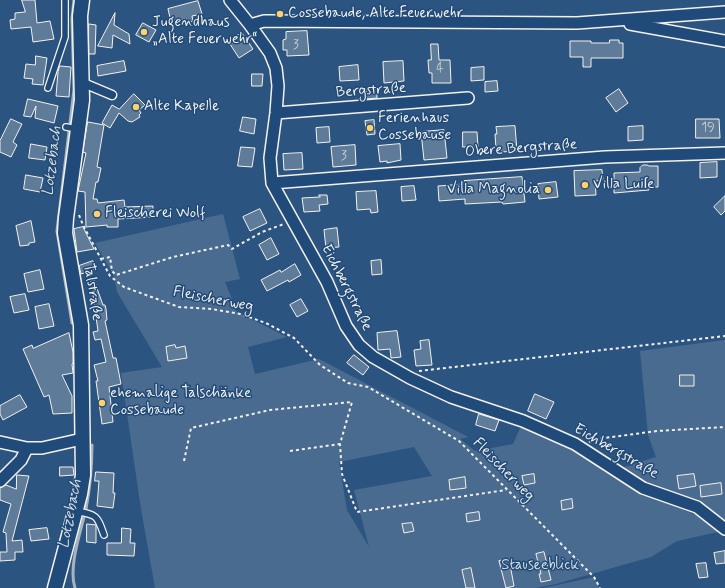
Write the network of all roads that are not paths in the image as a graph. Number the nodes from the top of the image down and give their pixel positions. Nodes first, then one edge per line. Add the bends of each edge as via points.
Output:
1 (65, 0) edge
2 (82, 0) edge
3 (230, 0) edge
4 (725, 12) edge
5 (614, 21) junction
6 (250, 25) junction
7 (72, 36) junction
8 (725, 40) edge
9 (81, 82) junction
10 (48, 88) dead end
11 (112, 95) dead end
12 (468, 98) dead end
13 (276, 113) junction
14 (724, 155) edge
15 (272, 183) junction
16 (82, 440) junction
17 (0, 442) edge
18 (27, 448) junction
19 (0, 481) edge
20 (81, 512) junction
21 (725, 529) edge
22 (104, 535) dead end
23 (55, 588) edge

1 - 7 lane, Talstraße
2 - 7 street, Talstraße
3 - 6 street, Eichbergstraße
4 - 5 street
5 - 6 street via 577,24 264,21
5 - 8 street
6 - 13 street, Eichbergstraße via 270,53 276,68
7 - 9 street, Talstraße
7 - 10 lane, Talstraße
9 - 11 street
9 - 16 street, Talstraße via 82,100 72,128 65,233 81,325
12 - 13 street, Bergstraße
13 - 15 street, Eichbergstraße via 270,158
14 - 15 street, Obere Bergstraße via 605,157
15 - 21 street, Eichbergstraße via 327,282 346,326 359,345 373,357 405,376 452,397 523,421 579,447 643,488 697,507
16 - 18 street via 42,448
16 - 20 street, Talstraße
17 - 18 street
18 - 19 street via 21,460
20 - 22 lane via 95,516
20 - 23 street, Talstraße

